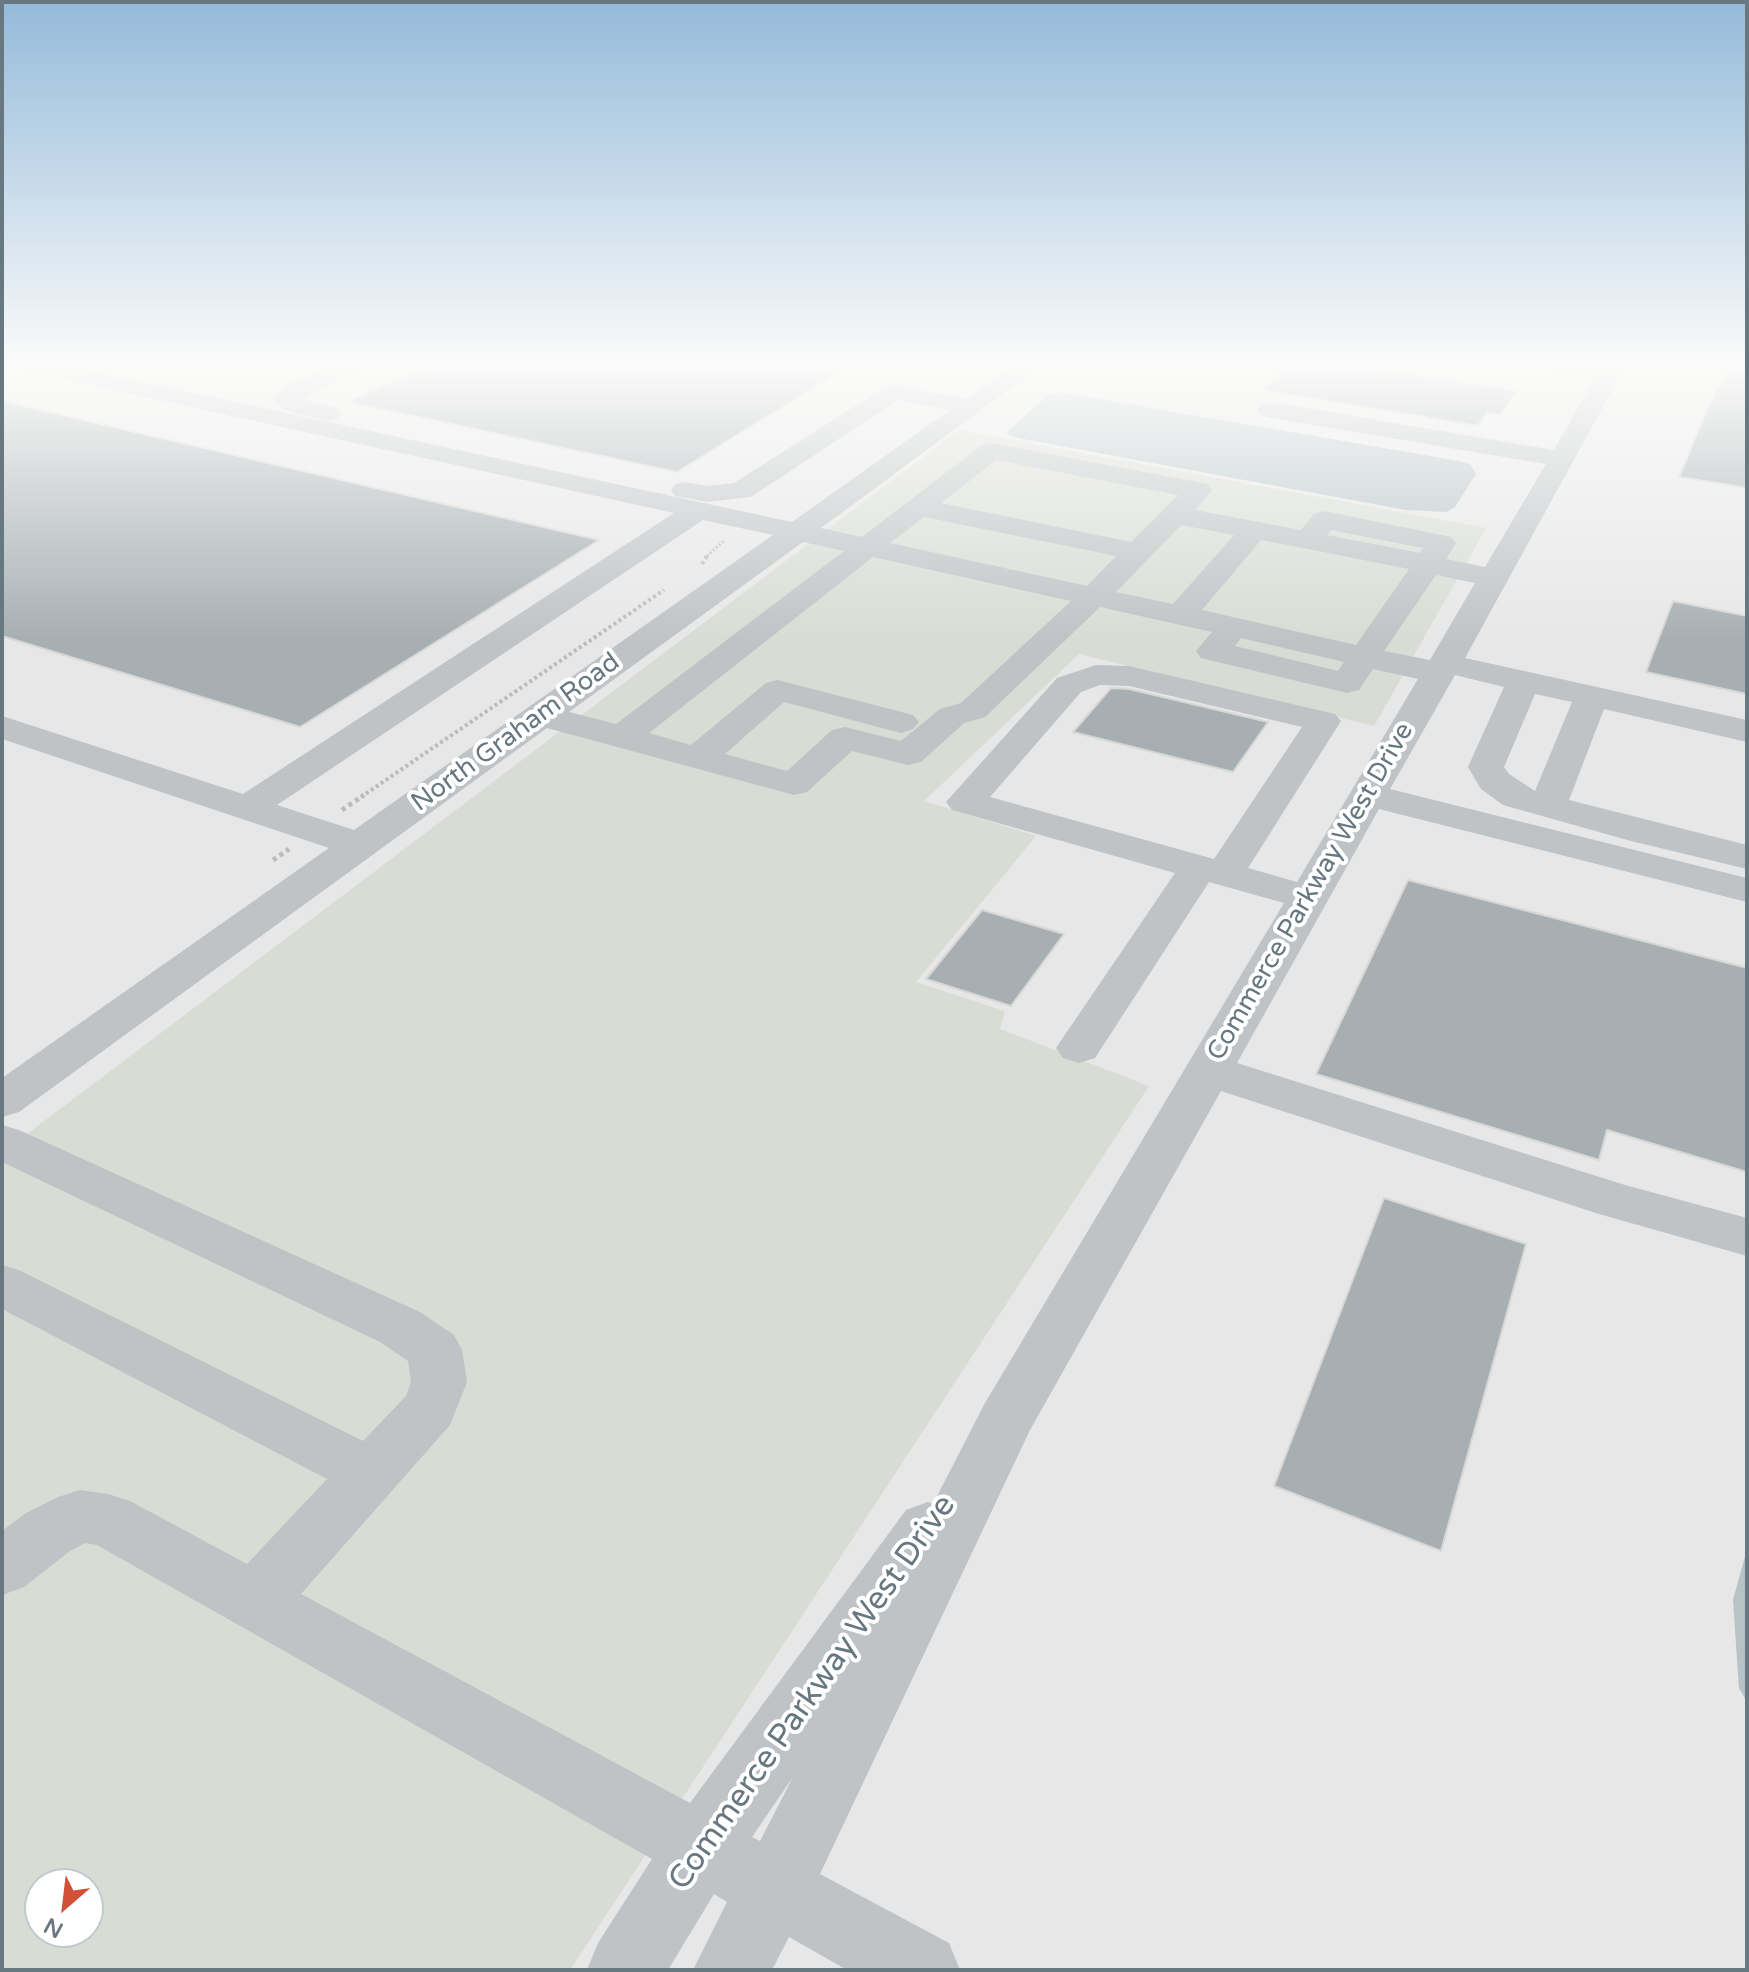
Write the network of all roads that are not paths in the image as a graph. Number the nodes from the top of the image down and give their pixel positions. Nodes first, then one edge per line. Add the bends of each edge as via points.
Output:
1 (442, 457) edge
2 (535, 457) edge
3 (794, 457) edge
4 (901, 457) edge
5 (1550, 457) edge
6 (1562, 459) joint
7 (944, 488) junction
8 (919, 507) junction
9 (699, 510) junction
10 (894, 526) junction
11 (1163, 527) junction
12 (1254, 530) junction
13 (797, 531) junction
14 (867, 547) junction
15 (1428, 564) junction
16 (1494, 578) junction
17 (1106, 585) junction
18 (1181, 615) junction
19 (1364, 657) junction
20 (1441, 668) junction
21 (1524, 681) junction
22 (1592, 696) junction
23 (751, 714) junction
24 (541, 715) junction
25 (943, 724) junction
26 (2, 727) edge
27 (1747, 731) edge
28 (622, 737) junction
29 (845, 738) junction
30 (699, 757) junction
31 (1367, 795) junction
32 (1548, 806) junction
33 (247, 808) junction
34 (359, 845) junction
35 (1747, 857) edge
36 (1211, 870) junction
37 (1747, 890) edge
38 (1307, 897) junction
39 (1079, 1048) dead end
40 (1208, 1070) junction
41 (2, 1101) edge
42 (2, 1142) edge
43 (1747, 1237) edge
44 (2, 1285) edge
45 (1006, 1420) junction
46 (371, 1473) junction
47 (2, 1567) edge
48 (254, 1601) junction
49 (701, 1848) junction
50 (774, 1890) junction
51 (625, 1970) edge
52 (731, 1970) edge
53 (922, 1970) edge

1 - 9 street
2 - 3 street via 708,494 741,491
4 - 13 street, North Graham Road
5 - 6 street
6 - 16 street, Commerce Parkway West Drive
7 - 8 street
7 - 11 street
7 - 11 street via 969,469
8 - 10 street
8 - 11 street
9 - 13 street
9 - 33 street
10 - 14 street
10 - 17 street
11 - 12 street
11 - 17 street
12 - 15 street via 1308,540 1324,520 1441,543
12 - 18 street
13 - 14 street
13 - 24 street, North Graham Road
14 - 17 street
14 - 28 street
15 - 16 street
15 - 19 street
16 - 20 street, Commerce Parkway West Drive
17 - 18 street
17 - 25 street via 973,710
18 - 19 street via 1234,627 1213,651 1347,683
19 - 20 street
20 - 21 street
20 - 31 street, Commerce Parkway West Drive
21 - 22 street
21 - 32 street via 1486,767 1494,781 1516,797
22 - 27 street
22 - 32 street
23 - 25 street via 778,690
23 - 29 street
23 - 30 street
24 - 28 street
24 - 34 street, North Graham Road
25 - 29 street via 908,754
26 - 33 street
28 - 30 street
29 - 30 street via 794,784
31 - 37 street
31 - 38 street, Commerce Parkway West Drive
32 - 35 street
33 - 34 street
34 - 41 street, North Graham Road
36 - 36 street via 965,802 1069,685 1096,675 1129,676 1323,721
36 - 38 street
36 - 39 street
38 - 40 street, Commerce Parkway West Drive
40 - 43 street via 1617,1201
40 - 45 street, Commerce Parkway West Drive
42 - 46 street via 400,1327 434,1350 439,1382 430,1408
44 - 46 street
45 - 49 street, Commerce Parkway West Drive
45 - 50 street, Commerce Parkway West Drive
46 - 48 street
47 - 48 street via 48,1532 80,1516 108,1520
48 - 49 street
49 - 50 street
49 - 51 street, Commerce Parkway West Drive
50 - 52 street, Commerce Parkway West Drive
50 - 53 street

